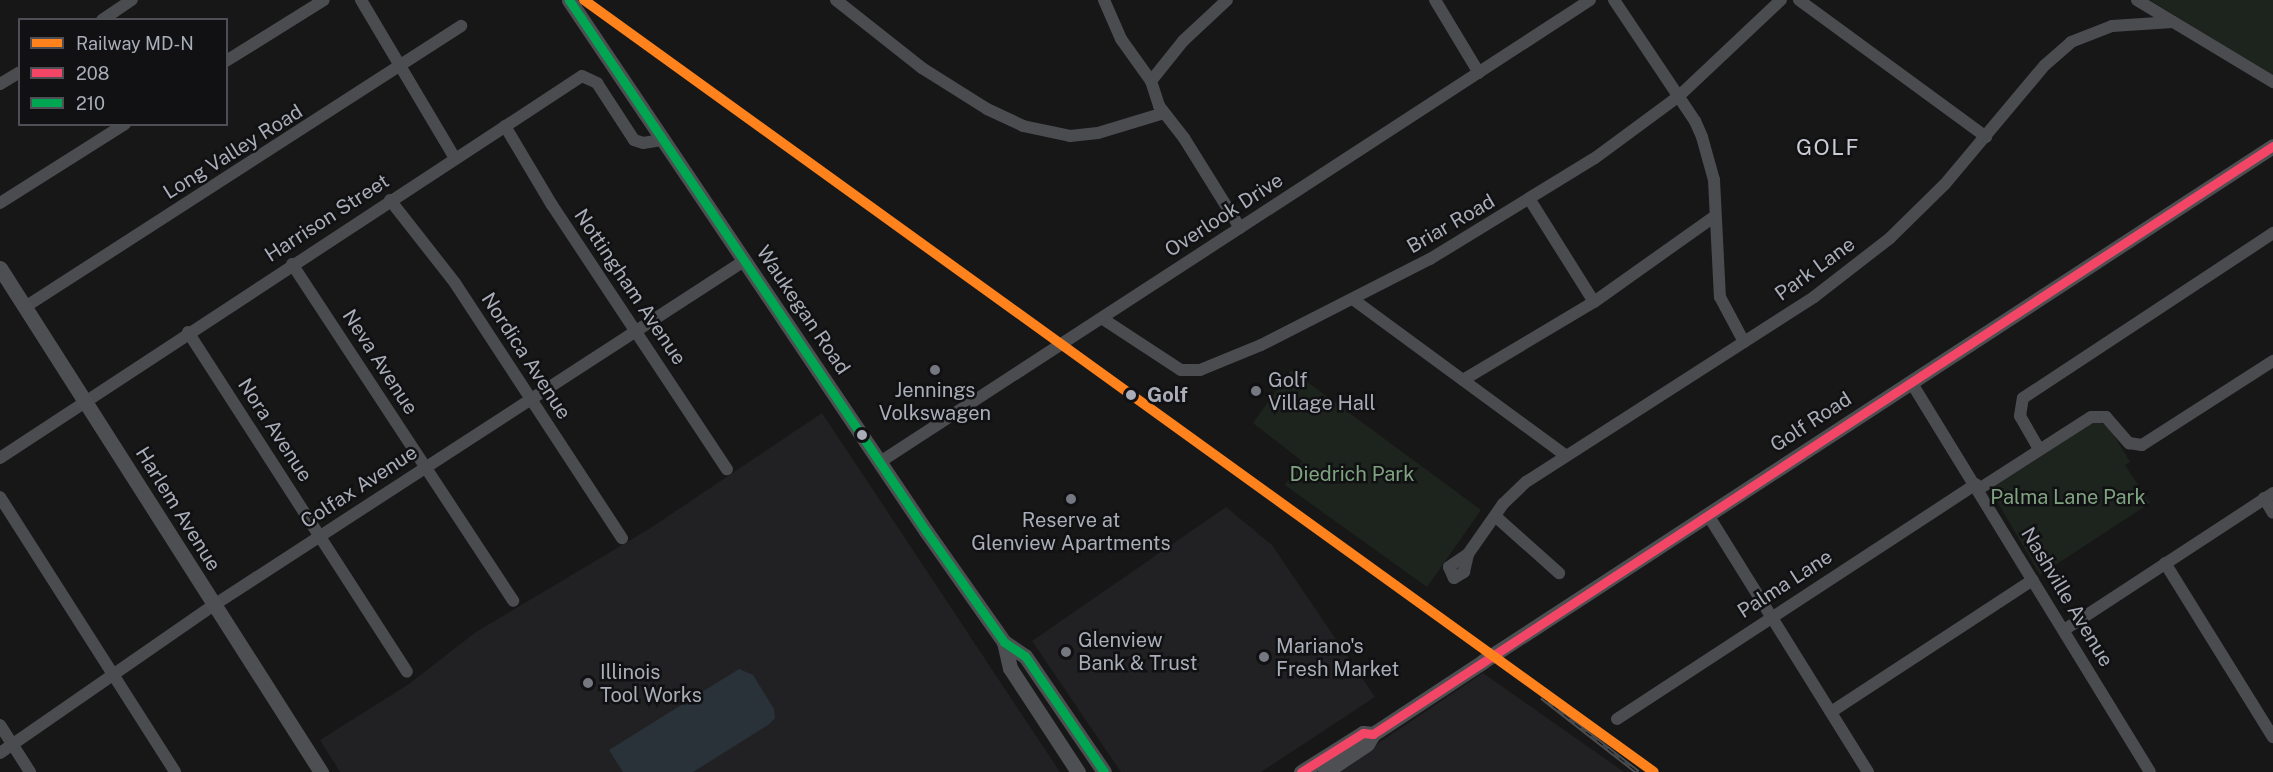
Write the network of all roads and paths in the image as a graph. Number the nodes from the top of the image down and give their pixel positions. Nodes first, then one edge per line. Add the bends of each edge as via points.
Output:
1 (132, 0) edge
2 (324, 0) edge
3 (361, 0) edge
4 (569, 0) edge
5 (836, 0) edge
6 (1104, 0) edge
7 (1227, 0) edge
8 (1435, 0) edge
9 (1590, 0) edge
10 (1614, 0) edge
11 (1782, 0) edge
12 (1799, 0) edge
13 (2137, 0) edge
14 (105, 18) edge
15 (2173, 22) junction
16 (461, 26) dead end
17 (228, 60) edge
18 (403, 67) junction
19 (18, 73) edge
20 (1479, 73) junction
21 (1151, 81) junction
22 (2273, 82) edge
23 (0, 84) edge
24 (1679, 96) junction
25 (1164, 113) junction
26 (122, 126) edge
27 (505, 126) junction
28 (1986, 137) junction
29 (662, 140) junction
30 (2273, 146) edge
31 (456, 158) junction
32 (390, 200) junction
33 (1530, 200) junction
34 (0, 203) edge
35 (1715, 216) junction
36 (1240, 228) junction
37 (2273, 233) edge
38 (744, 261) junction
39 (292, 264) junction
40 (0, 268) edge
41 (1354, 300) junction
42 (1594, 302) junction
43 (25, 307) junction
44 (1103, 319) junction
45 (636, 330) junction
46 (188, 332) junction
47 (1744, 342) junction
48 (2273, 361) edge
49 (1463, 380) junction
50 (1911, 382) junction
51 (530, 398) junction
52 (84, 400) junction
53 (2039, 449) junction
54 (1565, 455) junction
55 (0, 458) edge
56 (880, 462) junction
57 (425, 467) junction
58 (727, 469) dead end
59 (1977, 486) junction
60 (2268, 495) edge
61 (0, 497) edge
62 (2273, 513) edge
63 (1708, 515) junction
64 (1494, 516) junction
65 (320, 536) junction
66 (622, 538) dead end
67 (1468, 554) dead end
68 (2165, 563) junction
69 (1559, 573) dead end
70 (2033, 580) junction
71 (513, 602) dead end
72 (214, 605) junction
73 (1771, 616) junction
74 (2064, 630) junction
75 (1004, 642) junction
76 (407, 672) dead end
77 (113, 675) junction
78 (1832, 712) junction
79 (1617, 719) dead end
80 (0, 724) edge
81 (1373, 734) junction
82 (2273, 736) edge
83 (13, 745) junction
84 (0, 753) edge
85 (30, 772) edge
86 (175, 772) edge
87 (321, 772) edge
88 (1078, 772) edge
89 (1104, 772) edge
90 (1301, 772) edge
91 (1325, 772) edge
92 (1868, 772) edge
93 (2150, 772) edge

1 - 14 street
2 - 17 street
3 - 18 street
4 - 29 main road, Waukegan Road
5 - 25 street via 922,68 987,109 1023,126 1070,135 1098,133
6 - 21 street via 1121,39
7 - 21 street via 1183,41
8 - 20 street
9 - 20 street, Overlook Drive
10 - 24 street
11 - 24 street, Briar Road
12 - 28 street
13 - 15 street
15 - 22 street
15 - 28 street, Park Lane via 2112,26 2071,42 2045,65
16 - 18 street, Long Valley Road
18 - 31 street
18 - 43 street, Long Valley Road
19 - 23 street
20 - 36 street, Overlook Drive
21 - 25 street
24 - 33 street, Briar Road
24 - 35 street via 1695,121 1709,156 1716,190
25 - 36 street
26 - 34 street
27 - 29 street, Harrison Street via 576,79 588,76 597,83 634,140
27 - 31 street, Harrison Street
27 - 45 street, Nottingham Avenue
28 - 47 street, Park Lane via 1938,192 1890,238 1814,297
29 - 38 main road, Waukegan Road
30 - 50 main road, Golf Road
31 - 32 street, Harrison Street
32 - 39 street, Harrison Street
32 - 51 street, Nordica Avenue via 443,266
33 - 41 street, Briar Road
33 - 42 street
35 - 42 street
35 - 47 street via 1720,297
36 - 44 street, Overlook Drive
37 - 53 street via 2023,398 2020,416
38 - 45 street, Colfax Avenue
38 - 56 main road, Waukegan Road
39 - 46 street, Harrison Street
39 - 57 street, Neva Avenue
40 - 43 main road, Harlem Avenue
41 - 44 street, Briar Road via 1213,366 1190,371 1175,368
41 - 49 street
42 - 49 street
43 - 52 main road, Harlem Avenue
44 - 56 street, Overlook Drive
45 - 51 street, Colfax Avenue
45 - 58 street, Nottingham Avenue
46 - 52 street, Harrison Street
46 - 65 street, Nora Avenue
47 - 54 street, Park Lane
48 - 53 street, Palma Lane via 2142,445 2132,445 2114,422 2099,415 2084,420
49 - 54 street
50 - 59 street, Nashville Avenue
50 - 63 main road, Golf Road
51 - 57 street, Colfax Avenue
51 - 66 street, Nordica Avenue
52 - 55 street, Harrison Street
52 - 72 main road, Harlem Avenue
53 - 59 street, Palma Lane
54 - 64 street, Park Lane via 1513,493
56 - 75 main road, Waukegan Road
57 - 65 street, Colfax Avenue
57 - 71 street, Neva Avenue
59 - 70 street, Nashville Avenue
59 - 73 street, Palma Lane
60 - 62 street
60 - 68 street
61 - 77 street
63 - 73 street
63 - 81 main road, Golf Road
64 - 67 street, Park Lane
64 - 69 street
65 - 72 street, Colfax Avenue
65 - 76 street, Nora Avenue
68 - 74 street
68 - 82 street
70 - 74 street, Nashville Avenue
70 - 78 street
72 - 77 street, Colfax Avenue
72 - 87 main road, Harlem Avenue
73 - 78 street
73 - 79 street, Palma Lane
74 - 93 street, Nashville Avenue
75 - 88 main road, Waukegan Road via 1011,668
75 - 89 main road, Waukegan Road via 1025,656
77 - 83 street, Colfax Avenue
77 - 86 street
78 - 92 street
80 - 83 street
81 - 90 main road, Golf Road via 1363,733
81 - 91 main road, Golf Road via 1367,744
83 - 84 street, Colfax Avenue
83 - 85 street

